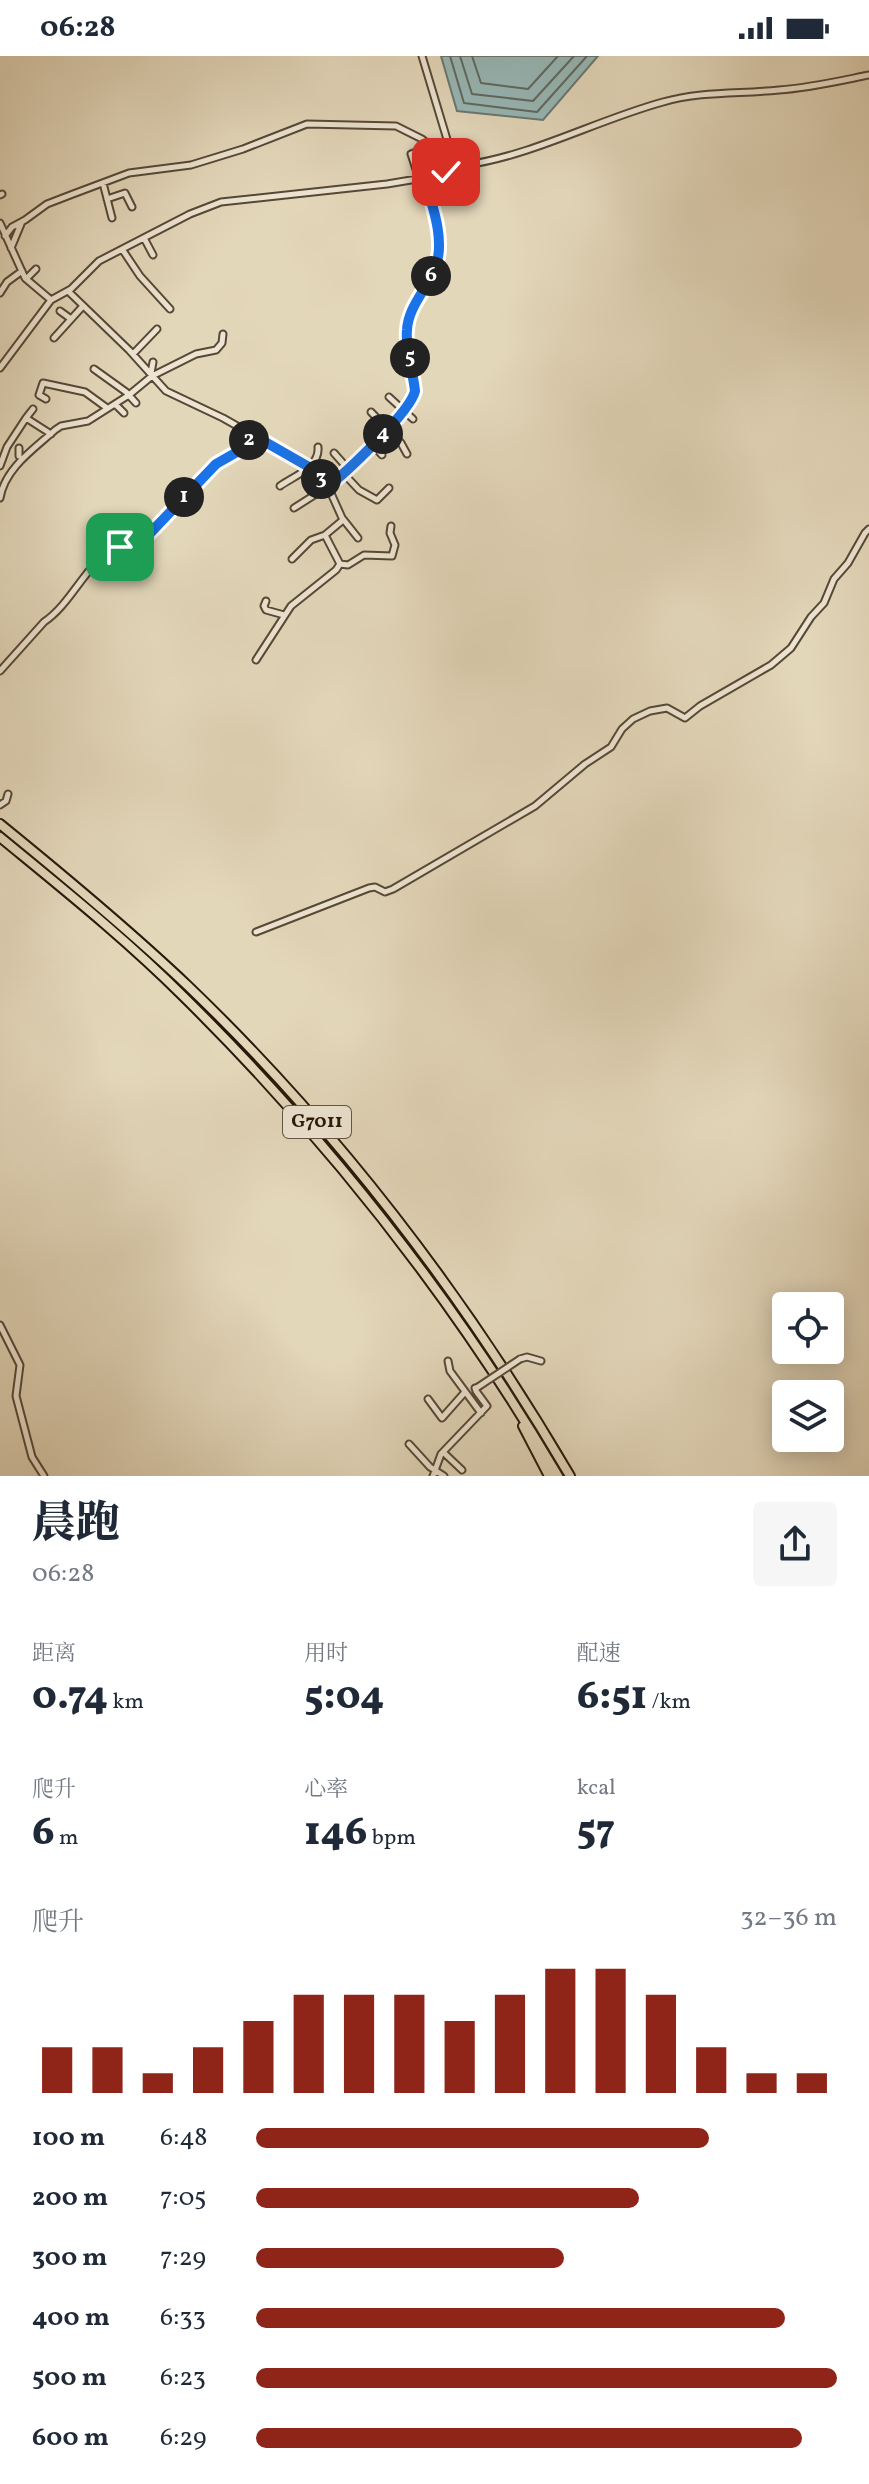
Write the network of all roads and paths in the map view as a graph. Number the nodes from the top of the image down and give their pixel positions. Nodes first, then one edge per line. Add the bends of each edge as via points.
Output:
1 (422, 56) edge
2 (869, 75) edge
3 (431, 146) junction
4 (461, 166) junction
5 (421, 178) junction
6 (103, 183) junction
7 (466, 193) dead end
8 (107, 199) junction
9 (132, 207) dead end
10 (112, 218) dead end
11 (21, 223) junction
12 (0, 226) edge
13 (5, 236) junction
14 (144, 238) junction
15 (11, 248) junction
16 (122, 249) junction
17 (153, 255) dead end
18 (36, 269) dead end
19 (22, 271) junction
20 (26, 279) junction
21 (68, 291) junction
22 (0, 293) edge
23 (51, 300) junction
24 (83, 306) junction
25 (170, 309) dead end
26 (60, 311) dead end
27 (71, 319) junction
28 (157, 329) dead end
29 (223, 334) dead end
30 (54, 338) dead end
31 (133, 354) junction
32 (153, 362) dead end
33 (1, 365) edge
34 (94, 369) dead end
35 (152, 375) junction
36 (129, 395) junction
37 (389, 397) dead end
38 (46, 399) dead end
39 (136, 403) dead end
40 (115, 404) junction
41 (107, 408) junction
42 (33, 409) dead end
43 (404, 410) junction
44 (371, 412) dead end
45 (124, 413) dead end
46 (26, 418) junction
47 (413, 419) dead end
48 (388, 428) junction
49 (51, 434) junction
50 (253, 435) junction
51 (373, 445) junction
52 (318, 447) dead end
53 (19, 448) dead end
54 (334, 453) dead end
55 (6, 454) junction
56 (407, 454) dead end
57 (382, 455) dead end
58 (22, 456) junction
59 (0, 466) edge
60 (309, 467) junction
61 (346, 472) junction
62 (280, 486) dead end
63 (327, 487) junction
64 (389, 488) dead end
65 (0, 498) edge
66 (294, 508) dead end
67 (343, 519) junction
68 (391, 526) dead end
69 (869, 529) edge
70 (325, 535) junction
71 (358, 538) dead end
72 (292, 559) dead end
73 (340, 564) junction
74 (266, 601) dead end
75 (284, 615) junction
76 (256, 660) dead end
77 (0, 671) edge
78 (8, 794) dead end
79 (0, 805) edge
80 (0, 824) edge
81 (0, 837) edge
82 (256, 932) dead end
83 (0, 1325) edge
84 (448, 1361) dead end
85 (541, 1361) dead end
86 (465, 1392) junction
87 (511, 1396) junction
88 (428, 1399) dead end
89 (481, 1413) junction
90 (409, 1444) dead end
91 (443, 1452) junction
92 (462, 1470) dead end
93 (434, 1474) edge
94 (44, 1476) edge
95 (444, 1476) edge
96 (549, 1476) edge
97 (558, 1476) edge
98 (570, 1476) edge

1 - 4 street via 449,146
2 - 4 street via 793,89 665,101 575,134
3 - 4 street
3 - 5 street via 411,154
3 - 6 street via 396,126 307,124 191,165 129,173
4 - 5 street
4 - 7 street
5 - 14 street via 221,202
5 - 43 street via 439,252 407,327 415,391
6 - 8 street
6 - 11 street via 47,204
8 - 9 street via 125,193
8 - 10 street
11 - 13 street
11 - 15 street
12 - 13 street
13 - 15 street
14 - 16 street
14 - 17 street
15 - 19 street
16 - 21 street via 99,261
16 - 25 street
18 - 20 street
19 - 20 street
19 - 22 street
20 - 23 street
21 - 23 street
21 - 24 street
23 - 33 street
24 - 27 street
24 - 31 street
26 - 27 street
27 - 30 street
28 - 31 street
29 - 35 street via 216,350
31 - 35 street
32 - 35 street
34 - 36 street
35 - 36 street
35 - 50 street via 173,394
36 - 39 street
36 - 40 street
37 - 43 street
38 - 41 street via 39,395 43,383 85,392
40 - 41 street
40 - 45 street
41 - 49 street
42 - 46 street
43 - 47 street
43 - 48 street
44 - 48 street
46 - 49 street
46 - 55 street
48 - 51 street
48 - 56 street
49 - 58 street
50 - 60 street
50 - 77 street via 216,464 135,549 115,547 102,557
51 - 57 street
51 - 61 street
52 - 60 street
53 - 58 street
54 - 61 street
55 - 58 street
55 - 59 street
58 - 65 street
60 - 62 street
60 - 63 street
61 - 63 street
61 - 64 street via 359,490 377,500
63 - 66 street
63 - 67 street
67 - 70 street
67 - 71 street
68 - 73 street via 392,556 364,555
69 - 82 street via 794,646 771,665 685,718 667,708 633,719 611,747 535,806 393,889 369,888
70 - 72 street via 316,536
70 - 73 street
73 - 75 street
74 - 75 street via 266,610
75 - 76 street
78 - 79 street
80 - 98 highway, G7011 via 188,986 340,1148 452,1291
81 - 87 highway, G7011 via 181,994 322,1143 392,1229
83 - 94 street via 20,1365 16,1396 32,1457
84 - 86 street
85 - 89 street, bridge via 520,1359 475,1388 487,1406
86 - 88 street via 442,1418
86 - 89 street
87 - 96 highway
87 - 97 highway, G7011
89 - 91 street
90 - 93 street
91 - 92 street
91 - 93 street
93 - 95 street

